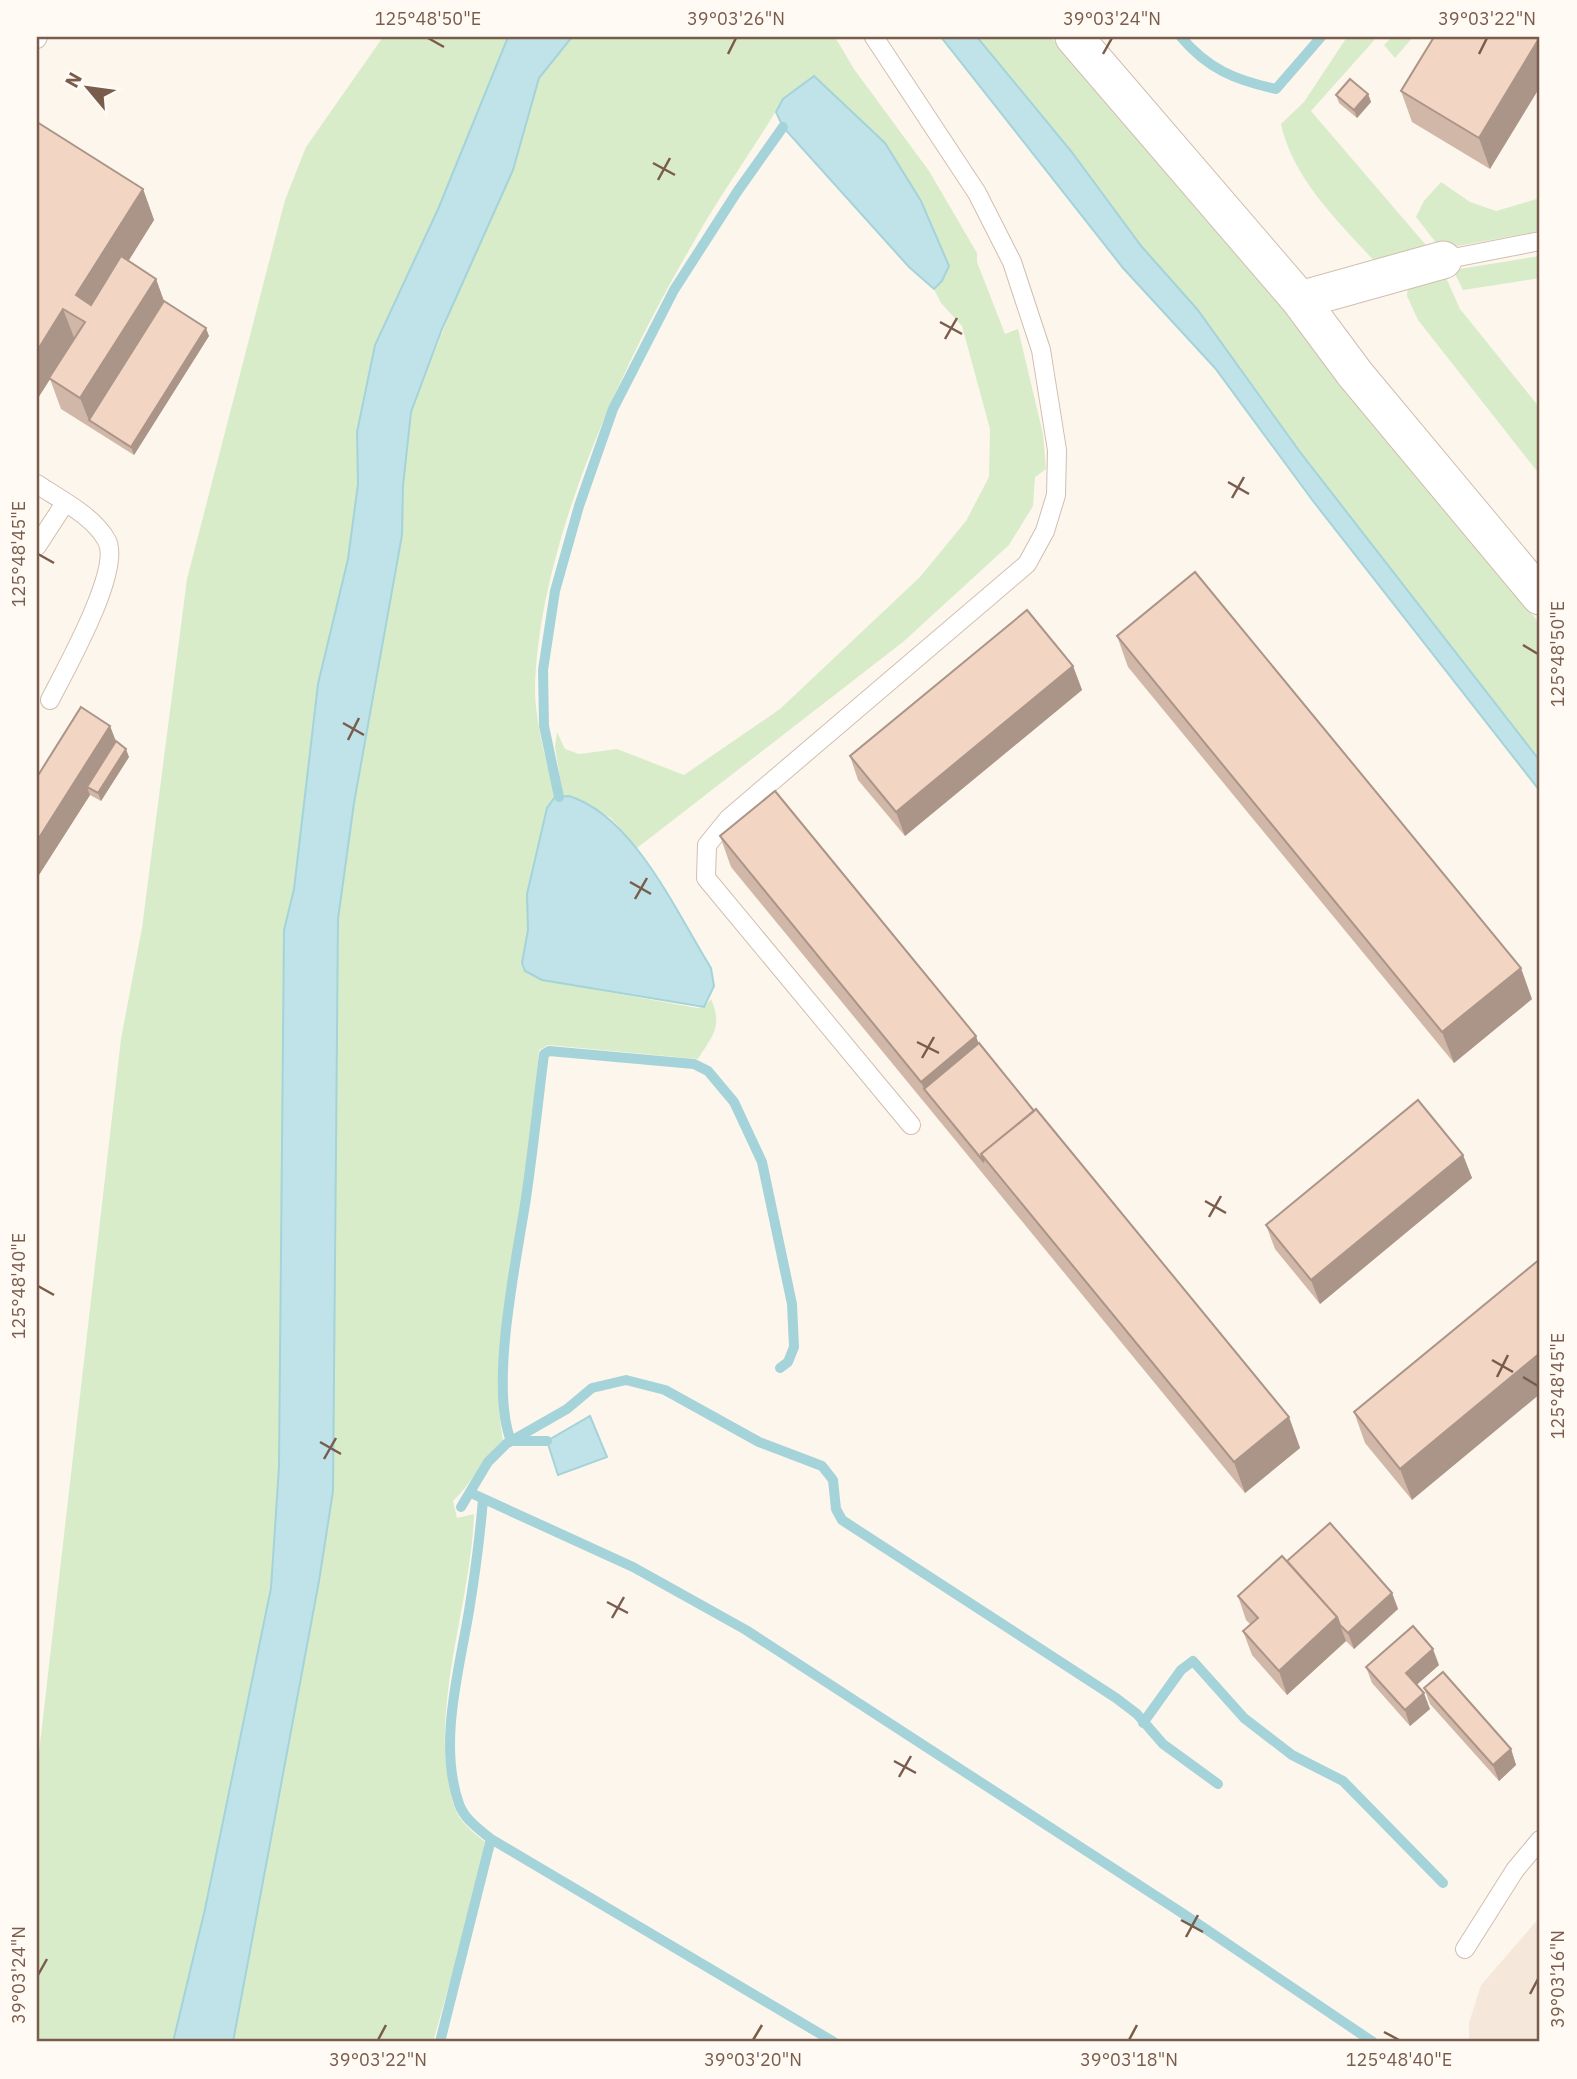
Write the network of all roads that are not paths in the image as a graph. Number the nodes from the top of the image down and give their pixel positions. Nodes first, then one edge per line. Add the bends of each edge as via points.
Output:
1 (874, 37) edge
2 (1074, 37) edge
3 (1540, 241) edge
4 (1443, 260) joint
5 (1300, 300) junction
6 (37, 484) edge
7 (65, 503) junction
8 (37, 546) edge
9 (1540, 596) edge
10 (50, 700) dead end
11 (911, 1125) dead end
12 (1540, 1840) edge
13 (1465, 1949) dead end

1 - 11 lane via 977,193 1012,262 1041,350 1057,450 1056,495 1045,531 1027,564 729,818 707,845 706,878
2 - 5 street
3 - 4 lane
4 - 5 street
5 - 9 street via 1355,374
6 - 7 lane
7 - 8 lane
7 - 10 lane via 108,542 109,569
12 - 13 lane via 1515,1870

